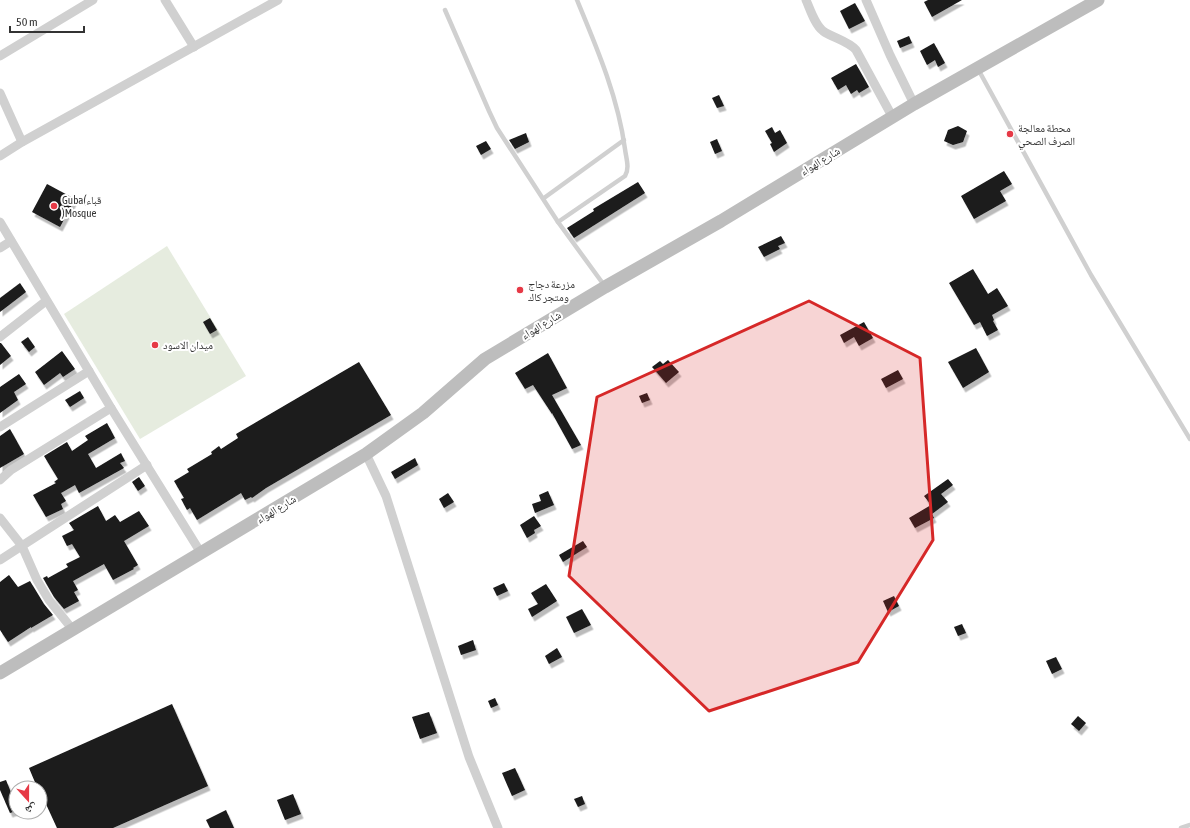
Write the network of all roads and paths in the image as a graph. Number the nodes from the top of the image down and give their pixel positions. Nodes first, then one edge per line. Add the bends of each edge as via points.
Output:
1 (93, 0) edge
2 (165, 0) edge
3 (277, 0) edge
4 (577, 0) edge
5 (806, 0) edge
6 (866, 0) edge
7 (1098, 0) edge
8 (445, 10) dead end
9 (194, 46) junction
10 (0, 56) edge
11 (977, 69) junction
12 (0, 93) edge
13 (914, 104) junction
14 (892, 118) junction
15 (624, 140) junction
16 (22, 142) junction
17 (0, 156) edge
18 (544, 198) junction
19 (0, 222) edge
20 (558, 222) junction
21 (11, 241) junction
22 (0, 248) edge
23 (605, 287) junction
24 (46, 301) junction
25 (0, 337) edge
26 (89, 371) junction
27 (111, 408) junction
28 (0, 427) edge
29 (1190, 439) edge
30 (366, 454) junction
31 (147, 465) junction
32 (0, 480) edge
33 (0, 518) edge
34 (22, 546) junction
35 (201, 553) junction
36 (0, 560) edge
37 (73, 630) junction
38 (0, 673) edge
39 (1190, 826) edge
40 (498, 828) edge
41 (1181, 828) edge

1 - 10 street
2 - 9 street
3 - 9 street
4 - 15 lane via 598,50 615,101
5 - 14 street via 822,30 856,50
6 - 13 street
7 - 11 street, شارع الهواء
8 - 18 lane via 497,128
9 - 16 street
11 - 13 street, شارع الهواء
11 - 29 lane via 1091,275
12 - 16 street
13 - 14 street, شارع الهواء
14 - 23 street, شارع الهواء
15 - 18 lane
15 - 20 lane via 628,171 625,176
16 - 17 street
18 - 20 lane
19 - 21 street
20 - 23 lane
21 - 22 street
21 - 24 street
23 - 30 street, شارع الهواء via 485,359 423,412
24 - 25 street
24 - 26 street
26 - 27 street
26 - 28 street
27 - 31 street
27 - 32 street via 11,470
30 - 35 street, شارع الهواء
30 - 40 street via 386,496 469,757
31 - 34 street
31 - 35 street
33 - 34 street
34 - 36 street
34 - 37 street via 49,600
35 - 37 street, شارع الهواء
37 - 38 street, شارع الهواء
39 - 41 lane

